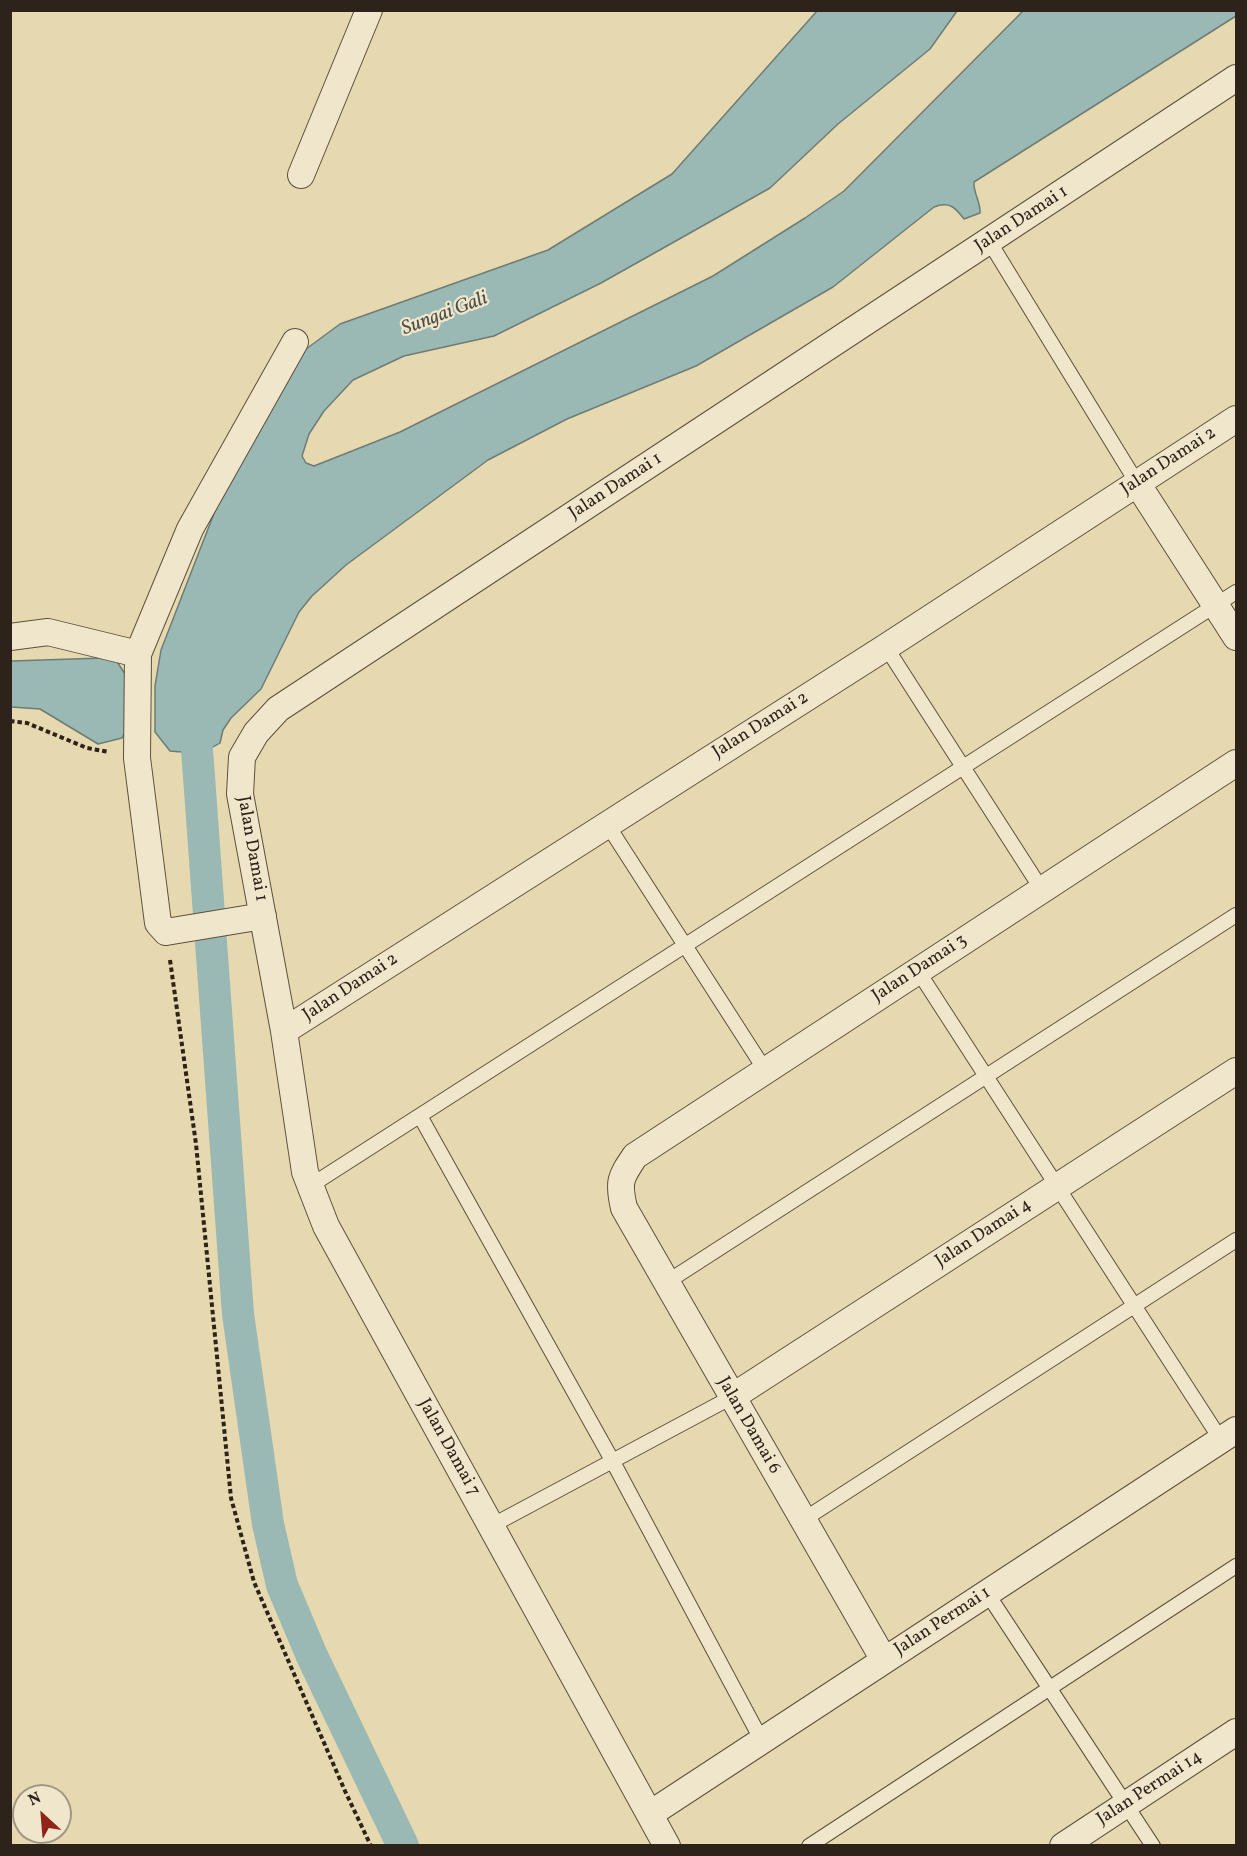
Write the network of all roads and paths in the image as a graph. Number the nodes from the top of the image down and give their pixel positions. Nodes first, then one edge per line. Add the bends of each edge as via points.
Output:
1 (369, 10) edge
2 (1236, 78) edge
3 (301, 175) dead end
4 (989, 241) junction
5 (295, 342) dead end
6 (1236, 419) edge
7 (1137, 483) junction
8 (1226, 599) edge
9 (10, 637) edge
10 (1236, 637) edge
11 (886, 647) junction
12 (138, 659) junction
13 (10, 721) edge
14 (136, 751) junction
15 (1236, 763) edge
16 (963, 768) junction
17 (607, 824) junction
18 (1042, 890) junction
19 (1236, 915) edge
20 (259, 917) junction
21 (170, 932) junction
22 (685, 946) junction
23 (918, 971) junction
24 (284, 1031) junction
25 (765, 1070) junction
26 (1236, 1071) edge
27 (986, 1077) junction
28 (420, 1116) junction
29 (310, 1186) junction
30 (1057, 1187) junction
31 (620, 1188) joint
32 (1236, 1240) edge
33 (668, 1282) junction
34 (1134, 1306) junction
35 (732, 1397) junction
36 (1229, 1435) edge
37 (612, 1460) junction
38 (803, 1520) junction
39 (491, 1526) junction
40 (1236, 1566) edge
41 (987, 1593) junction
42 (884, 1660) junction
43 (1050, 1688) junction
44 (1236, 1732) edge
45 (762, 1741) junction
46 (1126, 1804) junction
47 (650, 1814) junction
48 (371, 1845) edge
49 (667, 1845) edge
50 (809, 1845) edge
51 (1063, 1845) edge
52 (1153, 1845) edge

1 - 3 street
2 - 4 street, Jalan Damai 1
4 - 7 lane
4 - 20 street, Jalan Damai 1 via 278,709 256,733 242,757 240,794
5 - 12 street via 190,529
6 - 7 street, Jalan Damai 2
7 - 8 street
7 - 11 street, Jalan Damai 2
8 - 10 street
8 - 16 lane
9 - 12 street via 48,632
11 - 16 lane
11 - 17 street, Jalan Damai 2
12 - 14 street
13 - 14 path via 27,723 87,748
14 - 21 street via 157,914 161,928
15 - 18 street, Jalan Damai 3
16 - 18 lane
16 - 22 lane
17 - 22 lane
17 - 24 street, Jalan Damai 2
18 - 23 street, Jalan Damai 3
19 - 27 lane
20 - 21 street
20 - 24 street, Jalan Damai 1
21 - 48 path via 196,1144 231,1498 254,1582
22 - 25 lane
22 - 28 lane
23 - 25 street, Jalan Damai 3
23 - 27 lane
24 - 29 street, Jalan Damai 7
25 - 31 street, Jalan Damai 3 via 635,1156 623,1173
26 - 30 street, Jalan Damai 4
27 - 30 lane
27 - 33 lane
28 - 29 lane
28 - 37 lane
29 - 39 street, Jalan Damai 7 via 326,1226
30 - 34 lane
30 - 35 street, Jalan Damai 4
31 - 33 street, Jalan Damai 6 via 624,1208
32 - 34 lane
33 - 35 street, Jalan Damai 6
34 - 36 lane
34 - 38 lane
35 - 37 lane
35 - 38 street, Jalan Damai 6
36 - 41 street, Jalan Permai 1
37 - 39 lane
37 - 45 lane
38 - 42 street, Jalan Damai 6
39 - 47 street, Jalan Damai 7
40 - 43 lane
41 - 42 street, Jalan Permai 1
41 - 43 lane
42 - 45 street, Jalan Permai 1
43 - 46 lane
43 - 50 lane
44 - 46 street, Jalan Permai 14
45 - 47 street, Jalan Permai 1
46 - 51 street, Jalan Permai 14
46 - 52 lane
47 - 49 street, Jalan Damai 7

